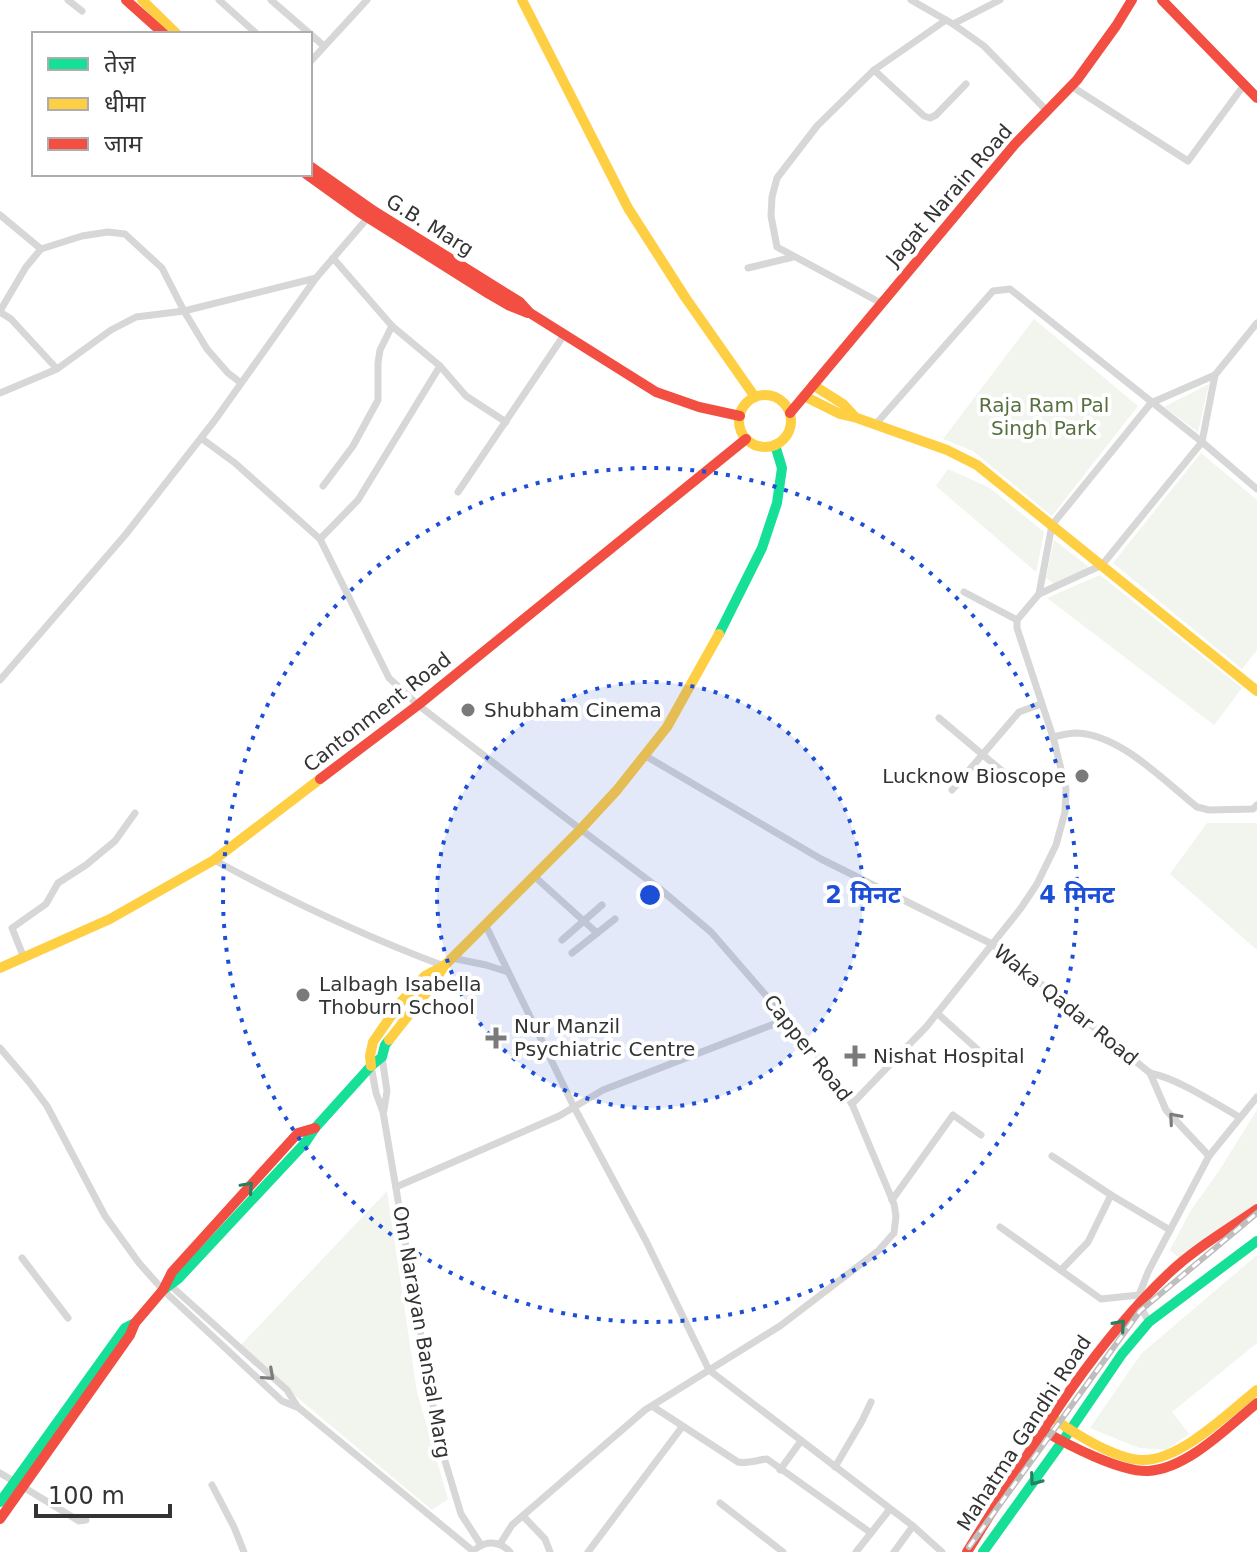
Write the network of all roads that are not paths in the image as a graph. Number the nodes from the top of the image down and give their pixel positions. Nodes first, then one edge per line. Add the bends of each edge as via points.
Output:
1 (68, 0) edge
2 (126, 0) edge
3 (142, 0) edge
4 (219, 0) edge
5 (271, 0) edge
6 (367, 0) edge
7 (522, 0) edge
8 (911, 0) edge
9 (1000, 0) edge
10 (1132, 0) edge
11 (1162, 0) edge
12 (82, 11) dead end
13 (949, 22) junction
14 (162, 32) edge
15 (175, 32) edge
16 (255, 32) edge
17 (308, 32) edge
18 (312, 36) edge
19 (324, 46) junction
20 (312, 60) edge
21 (874, 70) junction
22 (966, 84) dead end
23 (1244, 85) junction
24 (1071, 86) junction
25 (1257, 98) edge
26 (1047, 111) junction
27 (312, 168) edge
28 (309, 176) edge
29 (371, 214) junction
30 (0, 215) edge
31 (41, 249) junction
32 (793, 257) junction
33 (333, 258) junction
34 (748, 268) dead end
35 (316, 278) junction
36 (881, 303) junction
37 (184, 311) junction
38 (0, 312) edge
39 (1257, 323) edge
40 (392, 326) junction
41 (564, 335) junction
42 (440, 366) junction
43 (57, 369) junction
44 (1215, 375) junction
45 (241, 383) junction
46 (813, 385) junction
47 (0, 393) edge
48 (804, 396) junction
49 (755, 397) junction
50 (1151, 403) junction
51 (790, 413) junction
52 (740, 416) junction
53 (857, 418) junction
54 (506, 422) junction
55 (875, 425) junction
56 (201, 438) junction
57 (746, 439) junction
58 (1202, 442) junction
59 (775, 445) junction
60 (323, 486) dead end
61 (1257, 489) edge
62 (458, 492) dead end
63 (1052, 525) junction
64 (320, 539) junction
65 (1102, 565) junction
66 (964, 592) dead end
67 (1039, 594) junction
68 (1017, 620) junction
69 (0, 680) edge
70 (1257, 691) edge
71 (1041, 704) junction
72 (418, 705) junction
73 (939, 718) dead end
74 (1053, 737) junction
75 (982, 754) junction
76 (644, 755) junction
77 (1014, 781) dead end
78 (952, 790) dead end
79 (1257, 805) edge
80 (135, 813) dead end
81 (580, 830) junction
82 (214, 860) junction
83 (534, 876) junction
84 (602, 905) dead end
85 (615, 919) dead end
86 (584, 921) junction
87 (485, 924) junction
88 (597, 933) junction
89 (562, 940) dead end
90 (992, 944) junction
91 (572, 953) dead end
92 (24, 958) junction
93 (448, 962) junction
94 (0, 968) edge
95 (508, 972) junction
96 (937, 1013) junction
97 (787, 1019) junction
98 (0, 1048) edge
99 (977, 1049) dead end
100 (382, 1057) junction
101 (371, 1066) junction
102 (1150, 1073) junction
103 (1257, 1097) edge
104 (852, 1104) junction
105 (574, 1107) junction
106 (383, 1112) junction
107 (1239, 1117) junction
108 (981, 1135) dead end
109 (1052, 1156) dead end
110 (1209, 1156) junction
111 (396, 1187) junction
112 (1111, 1195) junction
113 (892, 1200) junction
114 (1257, 1209) edge
115 (1000, 1227) dead end
116 (1170, 1230) junction
117 (1257, 1241) edge
118 (22, 1258) dead end
119 (1061, 1270) junction
120 (166, 1287) junction
121 (1139, 1300) junction
122 (68, 1318) dead end
123 (1149, 1322) junction
124 (237, 1346) junction
125 (230, 1353) junction
126 (709, 1370) junction
127 (1257, 1390) edge
128 (871, 1402) dead end
129 (1257, 1403) edge
130 (652, 1406) junction
131 (299, 1408) junction
132 (1053, 1418) junction
133 (682, 1427) junction
134 (1070, 1430) junction
135 (1044, 1431) junction
136 (801, 1441) junction
137 (1062, 1442) junction
138 (835, 1467) junction
139 (780, 1470) junction
140 (0, 1473) edge
141 (18, 1485) junction
142 (212, 1485) dead end
143 (0, 1502) edge
144 (720, 1503) dead end
145 (890, 1509) junction
146 (523, 1516) junction
147 (0, 1519) edge
148 (86, 1520) dead end
149 (913, 1526) junction
150 (871, 1533) junction
151 (500, 1544) junction
152 (481, 1545) junction
153 (473, 1551) edge
154 (244, 1552) edge
155 (510, 1552) edge
156 (550, 1552) edge
157 (588, 1552) edge
158 (783, 1552) edge
159 (856, 1552) edge
160 (894, 1552) edge
161 (942, 1552) edge
162 (967, 1552) edge
163 (983, 1552) edge

1 - 12 street
2 - 14 street
3 - 15 street
4 - 16 street
5 - 17 street
6 - 19 street
7 - 49 street via 628,208
8 - 13 street
9 - 13 street
10 - 24 street, Jagat Narain Road
11 - 23 street
13 - 21 street
13 - 26 street via 984,46
18 - 19 street
19 - 20 street
21 - 22 street via 930,118
21 - 32 street via 817,126 777,178 771,216 777,247
23 - 24 street via 1188,161
23 - 25 street
24 - 26 street, Jagat Narain Road
26 - 36 street, Jagat Narain Road
27 - 29 street, G.B. Marg
28 - 29 street
29 - 33 street
29 - 41 street, G.B. Marg via 520,302
30 - 31 street
31 - 37 street via 82,236 125,234 162,268
31 - 38 street
32 - 34 street
32 - 36 street
33 - 35 street
33 - 40 street
35 - 37 street
35 - 45 street
36 - 46 street, Jagat Narain Road
37 - 43 street via 136,317
37 - 45 street via 207,349
38 - 43 street
39 - 44 street
40 - 42 street
40 - 60 street via 380,350 378,400
41 - 52 street, G.B. Marg via 656,392
41 - 54 street
42 - 54 street via 466,396
42 - 64 street via 358,500
43 - 47 street
44 - 50 street
44 - 58 street
45 - 56 street
46 - 48 street, Jagat Narain Road
46 - 53 street
48 - 51 street, Jagat Narain Road
48 - 53 street
49 - 51 street via 776,398
49 - 52 street
50 - 55 street via 1010,289 993,291
50 - 58 street
50 - 63 street
51 - 59 street via 789,432
52 - 57 street
53 - 55 street
54 - 62 street
55 - 63 street via 977,465
56 - 64 street
56 - 69 street
57 - 59 street via 764,447
57 - 72 street, Cantonment Road
58 - 61 street
58 - 65 street
59 - 76 street via 782,468 762,548 667,727
63 - 65 street
63 - 67 street
64 - 72 street, Capper Road via 389,678
65 - 67 street
65 - 70 street
66 - 68 street
67 - 68 street
68 - 71 street
71 - 74 street
71 - 75 street via 1019,712
72 - 81 street, Capper Road
72 - 82 street, Cantonment Road
73 - 75 street
74 - 79 street via 1096,736 1122,747 1197,807
74 - 90 street via 1066,789 1056,845 1037,884
75 - 77 street
75 - 78 street
76 - 81 street
76 - 90 street, Waka Qadar Road via 821,859
80 - 92 street via 115,841 58,883 46,904 12,928
81 - 83 street
81 - 97 street, Capper Road via 711,932
82 - 92 street, Cantonment Road via 110,919
82 - 93 street via 388,945
83 - 86 street
83 - 87 street
84 - 86 street
85 - 88 street
86 - 88 street
86 - 89 street
87 - 93 street
87 - 95 street
88 - 91 street
90 - 96 street
90 - 102 street, Waka Qadar Road
92 - 94 street, Cantonment Road
93 - 95 street
93 - 100 street via 385,1045
93 - 101 street via 425,976 400,1003 373,1042
95 - 105 street
96 - 99 street
96 - 104 street
97 - 104 street, Capper Road
97 - 105 street via 603,1090
98 - 120 street via 47,1106 105,1216 139,1263
100 - 101 street
100 - 106 street via 387,1091
101 - 106 street
101 - 120 street via 315,1128 298,1133 172,1272
102 - 107 street, Waka Qadar Road
110 -> 102 street, Waka Qadar Road via 1166,1110
103 - 107 street
104 - 113 street, Capper Road
105 - 111 street
105 - 126 street
106 - 111 street, Om Narayan Bansal Marg
107 - 110 street
108 - 113 street via 953,1115
109 - 112 street
110 - 116 street
111 - 152 street, Om Narayan Bansal Marg via 439,1441 461,1514
112 - 116 street
112 - 119 street via 1088,1242
113 - 126 street, Capper Road via 894,1233 878,1251 780,1326
114 - 121 street, Mahatma Gandhi Road
115 - 119 street
116 - 121 street
117 - 123 street, Mahatma Gandhi Road
118 - 122 street
119 - 121 street via 1101,1299
120 - 124 street
120 - 125 street
120 - 141 street
121 - 123 street
132 -> 121 street, Mahatma Gandhi Road
123 - 134 street, Mahatma Gandhi Road
124 - 125 street
124 -> 131 street via 287,1390
125 - 131 street via 282,1401
126 - 130 street, Capper Road
126 - 136 street
127 - 134 street via 1180,1450 1154,1459 1113,1452
128 - 138 street
129 - 137 street via 1187,1458 1166,1468 1126,1468
130 - 133 street
130 - 146 street, Capper Road
131 - 153 street
132 - 134 street
132 - 135 street, Mahatma Gandhi Road
133 - 139 street via 738,1462 767,1459
133 - 157 street
134 - 137 street, Mahatma Gandhi Road
135 - 137 street
135 - 162 street, Mahatma Gandhi Road
136 - 138 street
136 - 139 street
137 -> 163 street, Mahatma Gandhi Road
138 - 145 street
139 - 150 street
140 - 141 street
141 - 143 street
141 - 147 street
141 - 148 street via 79,1521
142 - 154 street
144 - 158 street
145 - 149 street
145 - 150 street
146 - 151 street, Capper Road
146 - 156 street
149 - 160 street
149 - 161 street
150 - 159 street
151 - 152 street
151 - 155 street
152 - 153 street

